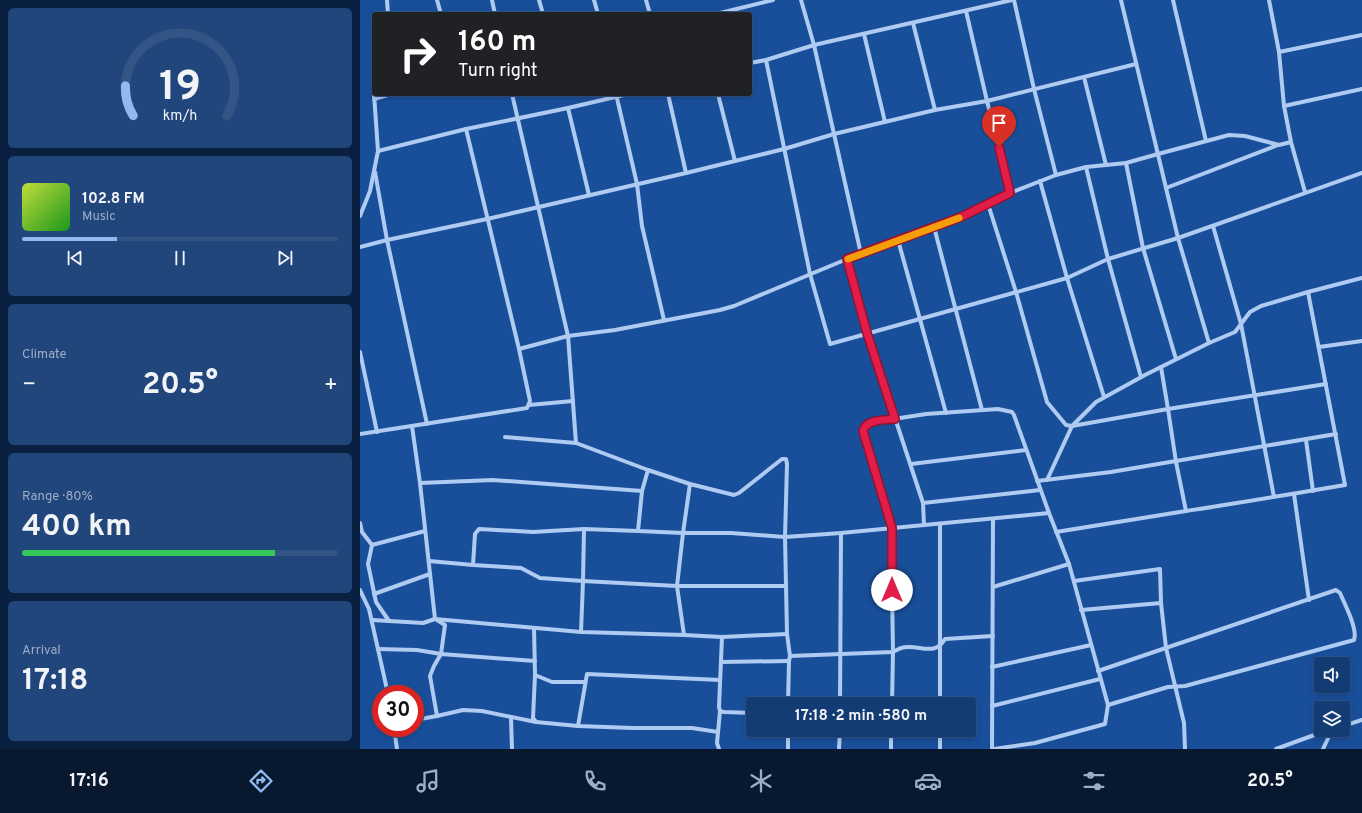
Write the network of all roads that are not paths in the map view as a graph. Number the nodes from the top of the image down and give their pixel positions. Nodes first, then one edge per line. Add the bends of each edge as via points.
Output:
1 (387, 0) edge
2 (437, 0) edge
3 (492, 0) edge
4 (539, 0) edge
5 (594, 0) edge
6 (646, 0) edge
7 (749, 0) edge
8 (773, 0) edge
9 (801, 0) edge
10 (1013, 0) edge
11 (1121, 0) edge
12 (1173, 0) edge
13 (1269, 0) edge
14 (752, 5) junction
15 (966, 11) junction
16 (388, 12) edge
17 (440, 12) edge
18 (495, 12) edge
19 (542, 12) edge
20 (597, 12) edge
21 (649, 12) edge
22 (724, 12) edge
23 (913, 23) junction
24 (864, 34) junction
25 (1362, 35) edge
26 (814, 45) junction
27 (1279, 52) junction
28 (766, 60) junction
29 (752, 63) edge
30 (1136, 64) junction
31 (1084, 77) junction
32 (1362, 89) edge
33 (1034, 90) junction
34 (385, 96) edge
35 (512, 96) edge
36 (613, 96) edge
37 (617, 96) edge
38 (668, 96) edge
39 (719, 96) edge
40 (374, 99) joint
41 (987, 101) junction
42 (1284, 106) junction
43 (568, 108) junction
44 (935, 110) junction
45 (517, 118) junction
46 (885, 122) junction
47 (466, 129) junction
48 (834, 134) junction
49 (1206, 141) junction
50 (1291, 142) junction
51 (1279, 145) junction
52 (784, 149) junction
53 (378, 151) junction
54 (1158, 154) junction
55 (735, 161) junction
56 (1126, 163) junction
57 (1106, 165) junction
58 (1086, 167) junction
59 (375, 172) junction
60 (686, 173) junction
61 (1362, 173) edge
62 (1056, 175) junction
63 (1040, 181) junction
64 (637, 184) junction
65 (1166, 188) junction
66 (1305, 192) junction
67 (1010, 193) junction
68 (589, 195) junction
69 (988, 204) junction
70 (538, 207) junction
71 (360, 216) edge
72 (487, 219) junction
73 (1212, 226) junction
74 (934, 227) junction
75 (1178, 238) junction
76 (387, 240) junction
77 (898, 240) junction
78 (360, 247) edge
79 (1143, 248) junction
80 (861, 254) junction
81 (847, 259) junction
82 (1108, 259) junction
83 (810, 274) junction
84 (1067, 278) junction
85 (1362, 278) edge
86 (1016, 292) junction
87 (1308, 292) junction
88 (956, 309) junction
89 (664, 320) junction
90 (920, 320) junction
91 (1241, 324) junction
92 (867, 333) junction
93 (568, 336) junction
94 (1362, 341) edge
95 (1209, 343) junction
96 (1319, 347) junction
97 (519, 349) junction
98 (360, 352) edge
99 (1176, 359) junction
100 (1161, 366) junction
101 (1141, 377) junction
102 (1326, 384) junction
103 (1255, 395) junction
104 (1104, 398) junction
105 (574, 401) junction
106 (529, 405) junction
107 (1168, 409) junction
108 (982, 410) junction
109 (946, 413) junction
110 (895, 419) junction
111 (426, 424) junction
112 (412, 426) junction
113 (1072, 426) junction
114 (377, 432) junction
115 (360, 434) edge
116 (1336, 434) junction
117 (505, 437) dead end
118 (1306, 440) junction
119 (576, 443) junction
120 (1264, 447) junction
121 (1026, 450) junction
122 (1176, 462) junction
123 (911, 464) junction
124 (648, 470) junction
125 (1047, 480) junction
126 (1037, 481) junction
127 (420, 483) junction
128 (690, 484) junction
129 (1040, 490) junction
130 (1312, 490) junction
131 (642, 491) junction
132 (1294, 494) junction
133 (1274, 497) junction
134 (923, 502) junction
135 (1186, 511) junction
136 (1049, 513) junction
137 (993, 519) junction
138 (360, 522) edge
139 (940, 524) junction
140 (924, 525) junction
141 (892, 528) junction
142 (584, 530) junction
143 (425, 531) junction
144 (638, 531) junction
145 (1056, 532) junction
146 (683, 533) junction
147 (841, 533) junction
148 (785, 537) junction
149 (372, 545) junction
150 (429, 561) junction
151 (473, 564) junction
152 (1069, 564) junction
153 (430, 574) junction
154 (583, 581) junction
155 (1074, 581) junction
156 (676, 586) junction
157 (786, 586) junction
158 (993, 587) junction
159 (360, 590) edge
160 (374, 594) junction
161 (1309, 600) junction
162 (1161, 604) junction
163 (1081, 610) junction
164 (435, 619) junction
165 (372, 620) junction
166 (389, 621) junction
167 (534, 628) junction
168 (581, 632) junction
169 (787, 634) junction
170 (684, 635) junction
171 (993, 636) junction
172 (722, 637) junction
173 (1091, 645) junction
174 (940, 646) junction
175 (1166, 648) junction
176 (378, 649) junction
177 (893, 652) junction
178 (441, 654) junction
179 (842, 654) junction
180 (790, 656) junction
181 (535, 661) junction
182 (789, 661) junction
183 (721, 662) junction
184 (992, 667) junction
185 (1098, 671) junction
186 (535, 675) junction
187 (1100, 679) junction
188 (720, 680) junction
189 (585, 682) junction
190 (386, 685) edge
191 (1176, 686) junction
192 (788, 697) edge
193 (840, 697) edge
194 (892, 697) edge
195 (940, 697) edge
196 (1108, 705) junction
197 (992, 706) junction
198 (720, 711) junction
199 (746, 713) edge
200 (437, 716) junction
201 (511, 717) junction
202 (424, 718) edge
203 (1362, 720) edge
204 (536, 722) junction
205 (1350, 724) edge
206 (578, 726) junction
207 (718, 732) junction
208 (1314, 735) edge
209 (395, 737) edge
210 (788, 737) edge
211 (840, 737) edge
212 (891, 737) edge
213 (940, 737) edge
214 (1329, 737) edge
215 (397, 749) edge
216 (512, 749) edge
217 (718, 749) edge
218 (788, 749) edge
219 (839, 749) edge
220 (891, 749) edge
221 (940, 749) edge
222 (993, 749) edge
223 (1185, 749) edge
224 (1276, 749) edge
225 (1323, 749) edge

1 - 16 street
2 - 17 street
3 - 18 street
4 - 19 street
5 - 20 street
6 - 21 street
7 - 14 street
8 - 14 street
9 - 26 street
10 - 15 street
10 - 33 street
11 - 30 street
12 - 49 street
13 - 27 street
14 - 22 street
15 - 23 street
15 - 41 street
23 - 24 street
23 - 44 street
24 - 26 street
24 - 46 street
25 - 27 street
26 - 28 street
26 - 48 street
27 - 42 street
28 - 29 street
28 - 52 street
30 - 31 street
30 - 54 street
31 - 33 street
31 - 57 street
32 - 42 street
33 - 41 street
33 - 62 street
34 - 40 street
35 - 45 street
36 - 43 street
37 - 64 street
38 - 60 street
39 - 55 street
40 - 53 street
41 - 44 street
41 - 67 street
42 - 50 street
43 - 45 street
43 - 68 street
44 - 46 street
45 - 47 street
45 - 70 street
46 - 48 street
47 - 53 street
47 - 72 street
48 - 52 street
48 - 80 street
49 - 51 street via 1229,135 1245,136
49 - 54 street
50 - 51 street
50 - 66 street
51 - 65 street
52 - 55 street
52 - 83 street
53 - 59 street
54 - 56 street
54 - 65 street
55 - 60 street
56 - 57 street
56 - 79 street
57 - 58 street
58 - 62 street
58 - 82 street
59 - 71 street
59 - 76 street
60 - 64 street
61 - 66 street
62 - 63 street
63 - 67 street
63 - 84 street
64 - 68 street
64 - 89 street via 642,226
65 - 75 street
66 - 73 street
67 - 69 street
68 - 70 street
69 - 74 street
69 - 86 street
70 - 72 street
70 - 93 street
72 - 76 street
72 - 97 street
73 - 75 street
73 - 91 street
74 - 77 street
74 - 88 street
75 - 79 street
75 - 95 street
76 - 78 street
76 - 111 street
77 - 80 street
77 - 90 street
79 - 82 street
79 - 99 street
80 - 81 street
81 - 83 street
81 - 92 street
82 - 84 street
82 - 101 street
83 - 89 street via 734,306
83 - 92 street via 830,344
84 - 86 street
84 - 104 street
85 - 87 street
86 - 88 street
86 - 113 street via 1047,402 1066,425
87 - 91 street via 1261,306 1250,312
87 - 96 street
88 - 90 street
88 - 108 street
89 - 93 street
90 - 92 street
90 - 109 street
91 - 95 street via 1234,332
91 - 103 street
92 - 110 street
93 - 97 street
93 - 105 street
94 - 96 street
95 - 99 street
96 - 102 street
97 - 106 street
98 - 114 street
99 - 100 street
100 - 101 street
100 - 107 street
101 - 104 street
102 - 103 street
102 - 116 street
103 - 107 street
103 - 120 street
104 - 113 street via 1096,402
105 - 106 street
105 - 119 street
106 - 111 street via 526,408
107 - 113 street
107 - 122 street
108 - 109 street
108 - 121 street via 1012,412
109 - 110 street
110 - 123 street
110 - 141 street via 868,423 863,431
111 - 112 street
112 - 114 street
112 - 127 street
113 - 125 street
114 - 115 street
116 - 118 street
116 - 130 street via 1346,485
117 - 119 street
118 - 120 street
118 - 130 street
119 - 124 street
120 - 122 street
120 - 133 street
121 - 123 street
121 - 126 street
122 - 125 street
122 - 135 street
123 - 134 street
124 - 128 street
124 - 131 street
125 - 126 street
126 - 129 street
127 - 131 street via 493,480
127 - 143 street
128 - 146 street
128 - 148 street via 734,495 782,459 786,459 788,464
129 - 134 street
129 - 136 street
130 - 132 street
131 - 144 street
132 - 133 street
132 - 161 street
133 - 135 street
134 - 140 street
135 - 145 street
136 - 137 street
136 - 145 street
137 - 139 street
137 - 158 street
138 - 149 street via 362,532
139 - 140 street
139 - 174 street
140 - 141 street
141 - 147 street
141 - 177 street
142 - 144 street
142 - 151 street via 479,530 475,534
142 - 154 street
143 - 149 street
143 - 150 street
144 - 146 street
145 - 152 street
146 - 148 street
146 - 156 street
147 - 148 street
147 - 179 street
148 - 157 street
149 - 160 street via 368,564
150 - 151 street
150 - 153 street
151 - 154 street via 521,568 540,578
152 - 155 street
152 - 158 street
153 - 160 street
153 - 164 street
154 - 156 street
154 - 168 street
155 - 162 street via 1160,569
155 - 163 street
156 - 157 street
156 - 170 street
157 - 169 street
158 - 171 street
159 - 165 street
160 - 166 street via 376,602
161 - 175 street
161 - 191 street via 1336,590 1340,593 1354,628 1354,640 1185,686
162 - 163 street
162 - 175 street
163 - 173 street
164 - 166 street via 423,623
164 - 167 street
164 - 178 street via 445,625
165 - 166 street
165 - 176 street
167 - 168 street
167 - 181 street
168 - 170 street
169 - 172 street
169 - 180 street
170 - 172 street
171 - 174 street via 945,639
171 - 184 street
172 - 183 street
173 - 184 street
173 - 185 street
174 - 177 street via 934,649 902,647
174 - 195 street
175 - 185 street
175 - 191 street
176 - 178 street via 417,650
176 - 190 street
177 - 179 street
177 - 194 street
178 - 181 street
178 - 200 street via 430,676
179 - 180 street
179 - 193 street
180 - 182 street
181 - 186 street
182 - 183 street
182 - 192 street
183 - 188 street
184 - 197 street
185 - 187 street
186 - 189 street via 552,682
186 - 204 street via 533,718
187 - 196 street
187 - 197 street
188 - 189 street via 587,674
188 - 198 street
189 - 206 street
191 - 196 street
191 - 223 street via 1184,723
196 - 222 street via 1105,724 1035,743
197 - 222 street
198 - 199 street
198 - 207 street
200 - 201 street via 463,710
200 - 202 street
201 - 204 street
201 - 216 street
203 - 205 street
204 - 206 street
206 - 207 street via 692,728
207 - 217 street
208 - 224 street
209 - 215 street
210 - 218 street
211 - 219 street
212 - 220 street
213 - 221 street
214 - 225 street

